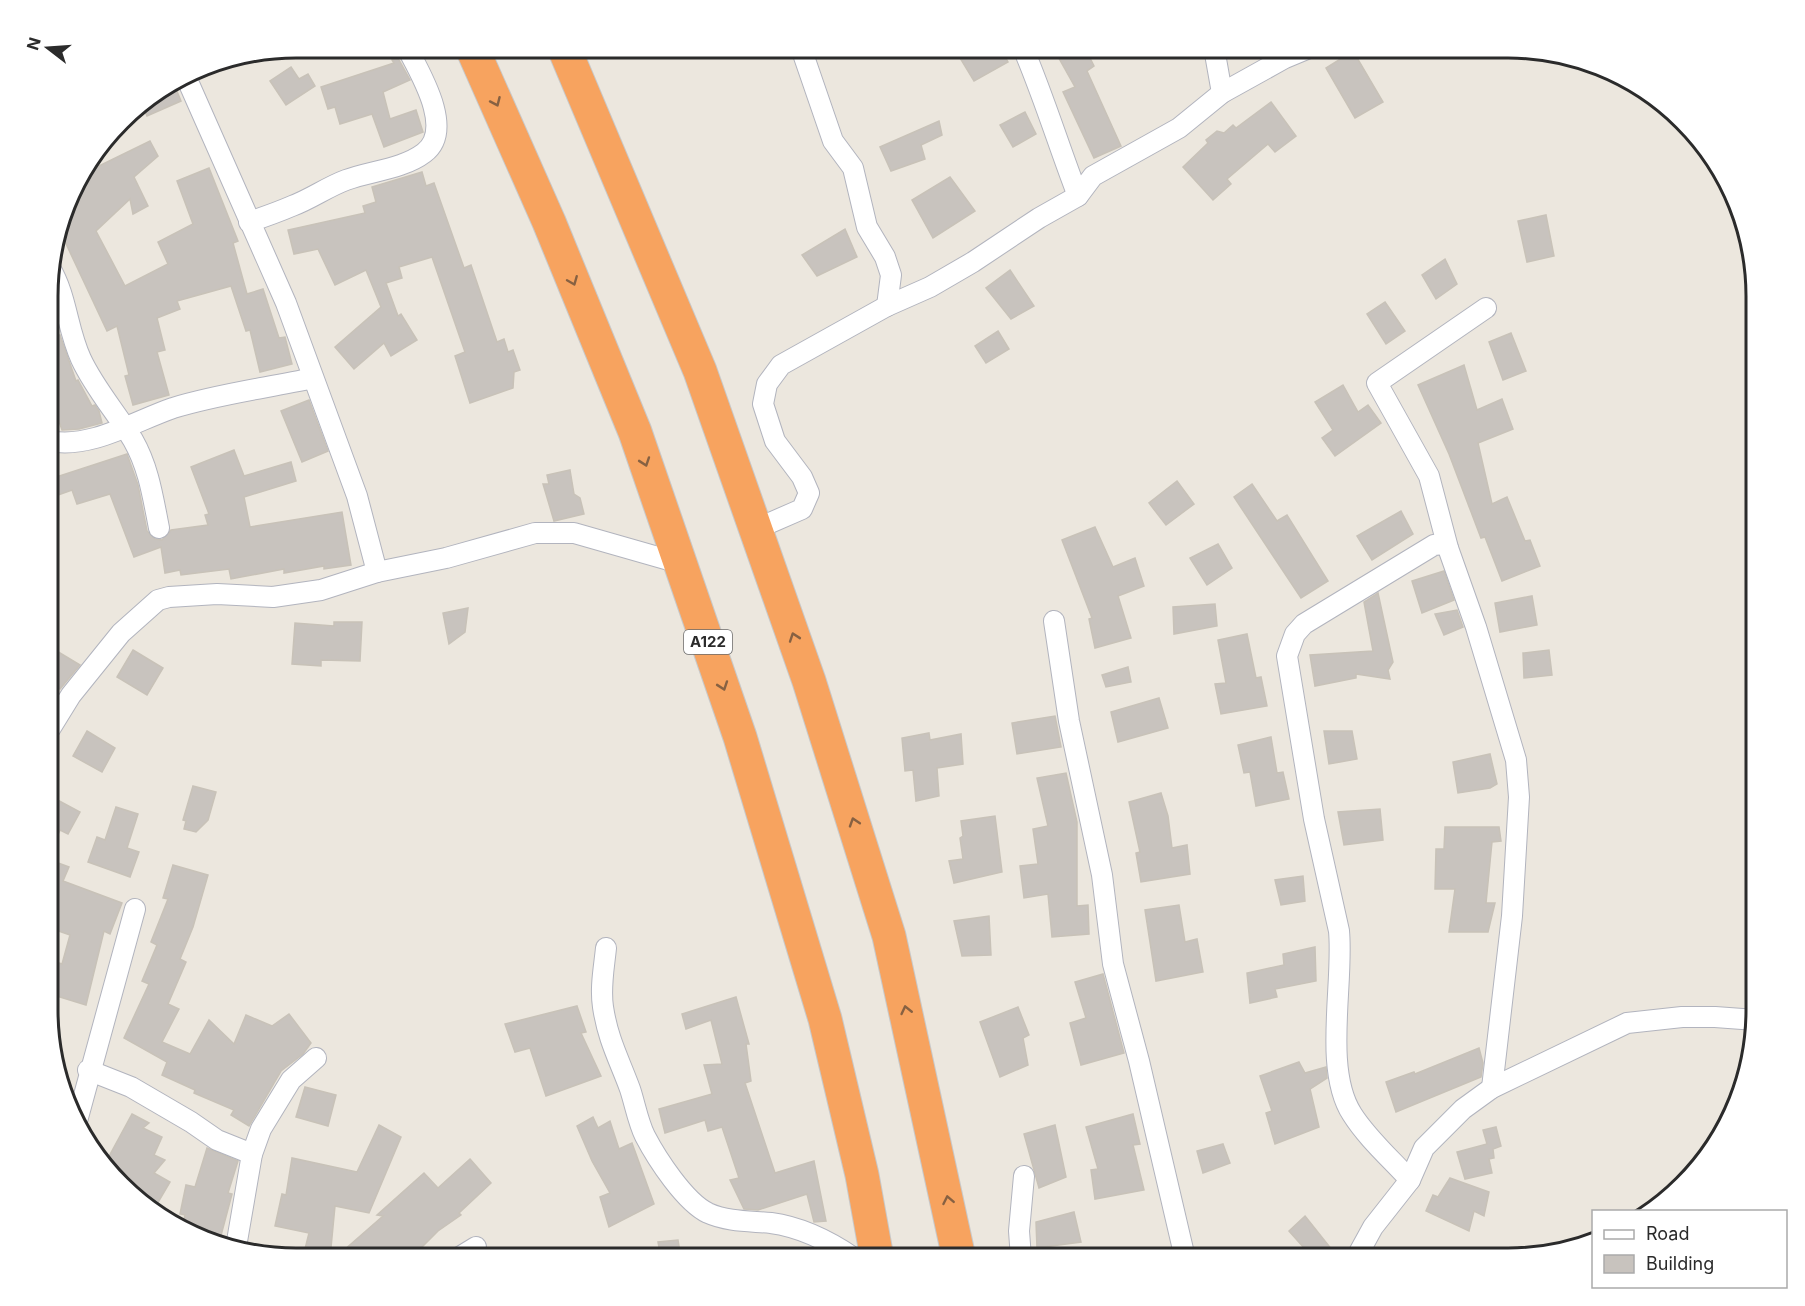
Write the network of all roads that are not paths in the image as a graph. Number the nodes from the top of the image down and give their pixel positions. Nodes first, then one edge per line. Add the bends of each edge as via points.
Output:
1 (412, 58) edge
2 (476, 58) edge
3 (568, 58) edge
4 (804, 58) edge
5 (1027, 58) edge
6 (1216, 58) edge
7 (1285, 58) edge
8 (189, 84) edge
9 (1222, 93) junction
10 (1078, 196) junction
11 (249, 222) junction
12 (59, 282) edge
13 (887, 306) junction
14 (1486, 308) dead end
15 (313, 378) junction
16 (123, 428) junction
17 (58, 442) edge
18 (159, 528) dead end
19 (756, 529) junction
20 (1448, 548) junction
21 (679, 563) junction
22 (377, 572) junction
23 (1054, 621) dead end
24 (58, 716) edge
25 (135, 909) dead end
26 (606, 948) dead end
27 (1746, 1019) edge
28 (316, 1058) dead end
29 (88, 1071) junction
30 (1492, 1088) junction
31 (80, 1108) edge
32 (252, 1154) junction
33 (1024, 1176) dead end
34 (1410, 1180) junction
35 (238, 1240) edge
36 (853, 1248) edge
37 (861, 1248) edge
38 (957, 1248) edge
39 (1020, 1248) edge
40 (1183, 1248) edge
41 (1361, 1248) edge

1 - 11 street via 430,93 436,117 430,146 414,159 344,180 293,206
2 -> 21 highway, A122 via 635,432
3 - 19 highway via 700,371
4 - 13 street via 833,141 853,168 867,227 888,266 891,287
5 - 10 street
6 - 9 street
7 - 9 street
8 - 11 street
9 - 10 street via 1179,128 1093,176
10 - 13 street via 930,287
11 - 15 street via 286,303
12 - 16 street via 79,356
13 - 19 street via 781,365 767,384 763,404 766,420 809,493 802,509
14 - 20 street via 1377,383 1429,476
15 - 16 street via 174,408
15 - 22 street via 357,496
16 - 17 street via 68,444
16 - 18 street via 149,478
38 -> 19 highway via 889,936 809,681
20 - 30 street via 1512,741 1518,778 1512,916
20 - 34 street via 1434,545 1304,624 1295,634 1287,656 1314,819 1339,930 1337,1044 1345,1098 1352,1114
21 - 22 street via 574,533 555,532 535,533
21 -> 37 highway, A122 via 740,737 825,1018 862,1175
22 - 24 street via 321,590 273,597 217,594 158,600 121,633
23 - 40 street via 1069,721 1102,875 1113,964
25 - 29 street
26 - 36 street via 603,1006 613,1051 644,1135 687,1196 706,1212 724,1219 773,1223
27 - 30 street via 1650,1019 1627,1023
28 - 32 street via 291,1080 261,1129
29 - 31 street
29 - 32 street via 131,1087 217,1140
30 - 34 street via 1463,1109 1424,1148
32 - 35 street
33 - 39 street
34 - 41 street

